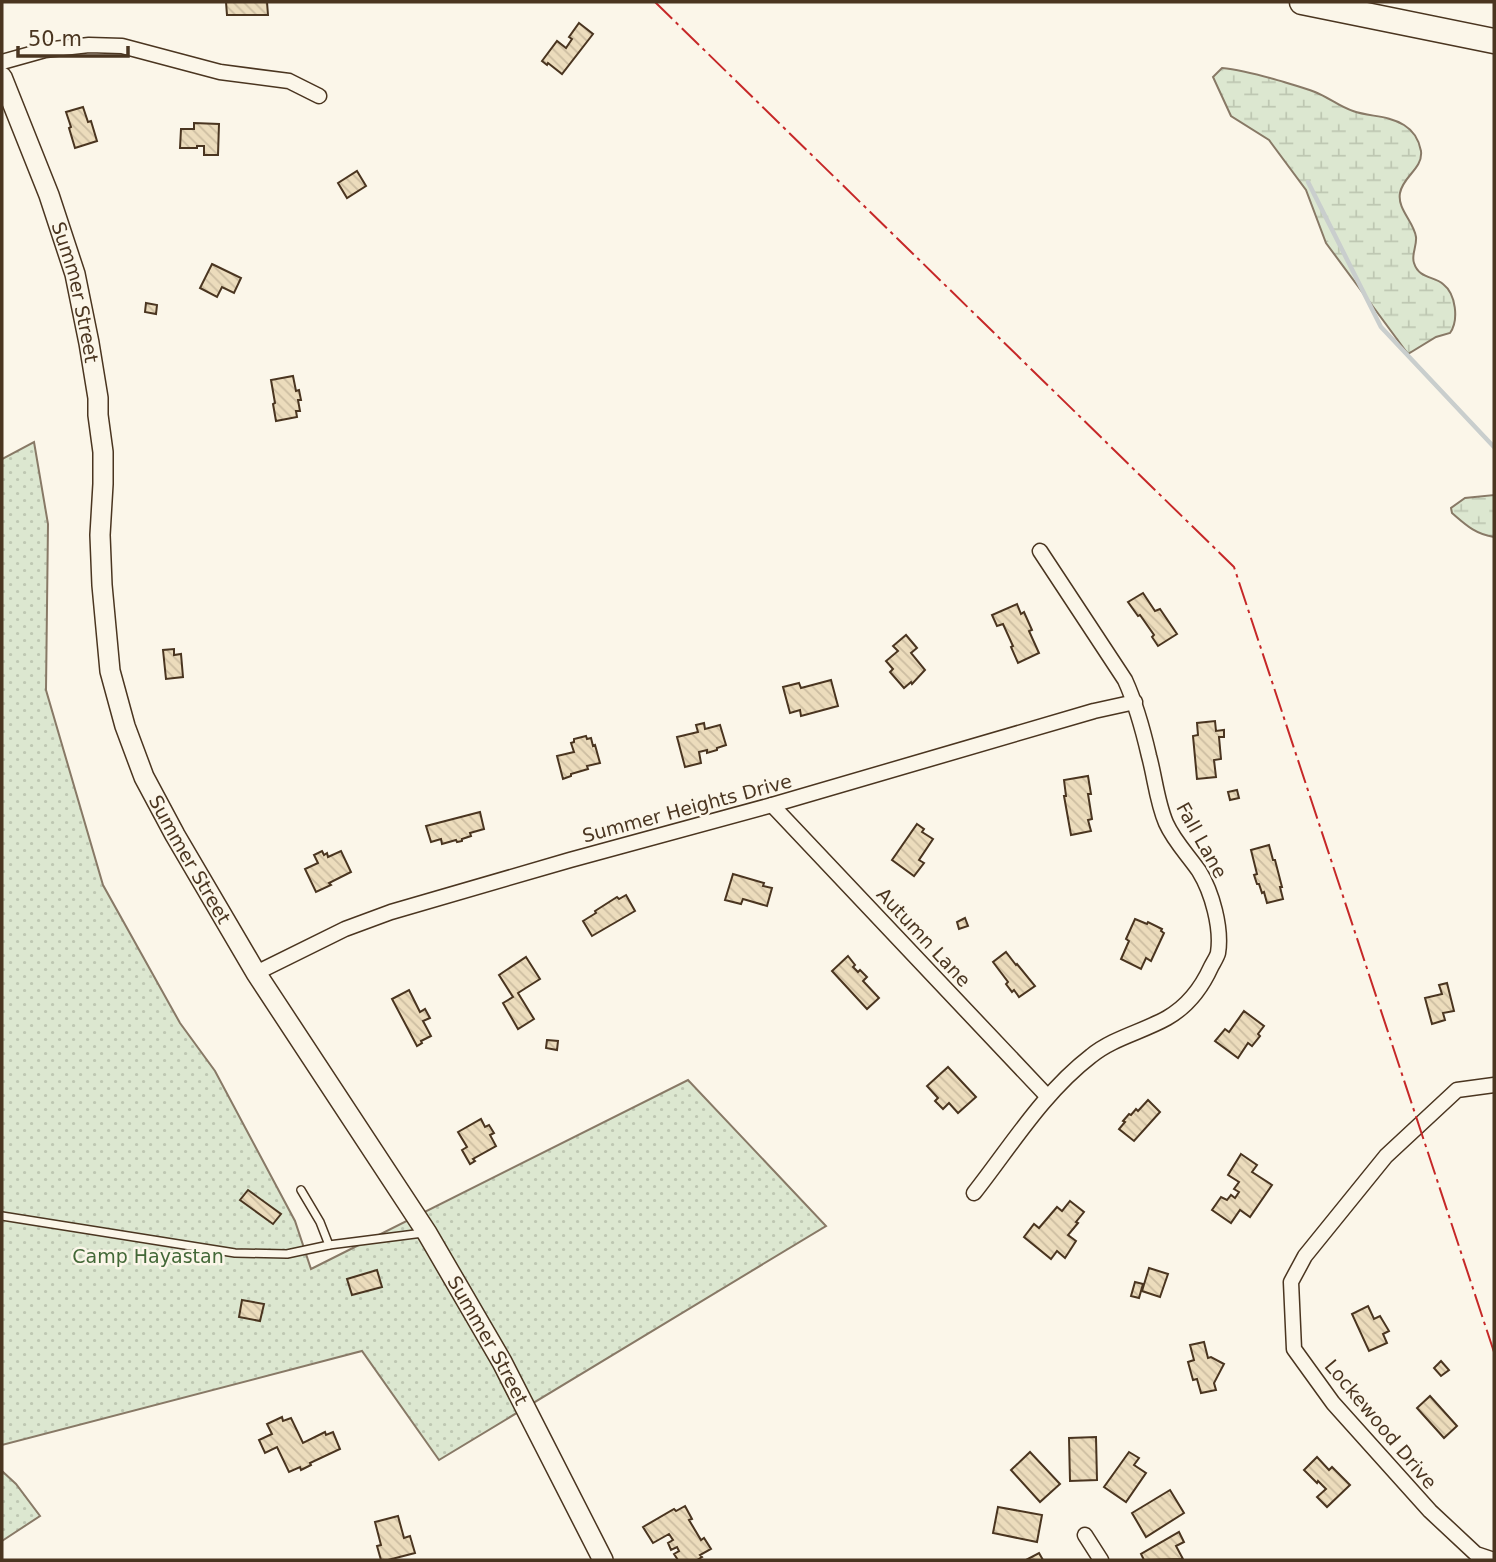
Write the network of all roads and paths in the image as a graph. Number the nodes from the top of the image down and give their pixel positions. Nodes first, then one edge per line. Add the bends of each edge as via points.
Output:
1 (1302, 2) edge
2 (1494, 41) edge
3 (2, 62) edge
4 (2, 77) edge
5 (320, 96) dead end
6 (1040, 551) dead end
7 (1135, 702) junction
8 (772, 805) junction
9 (256, 973) junction
10 (1494, 1085) edge
11 (1047, 1096) junction
12 (301, 1190) dead end
13 (974, 1193) dead end
14 (2, 1216) edge
15 (427, 1233) junction
16 (329, 1245) junction
17 (1085, 1535) dead end
18 (603, 1560) edge
19 (1101, 1560) edge
20 (1494, 1560) edge

1 - 2 highway
3 - 5 street via 46,50 122,46 220,72 289,81
4 - 9 main road, Summer Street via 66,242 89,343 103,452 100,536 106,637 125,726 144,777 174,835
6 - 7 street, Fall Lane
7 - 8 street, Summer Heights Drive
7 - 11 street, Fall Lane via 1166,823 1212,896 1218,954 1191,1000 1168,1017 1093,1054
8 - 9 street, Summer Heights Drive via 391,912
8 - 11 street, Autumn Lane
9 - 15 main road, Summer Street
10 - 20 street, Lockewood Drive via 1457,1090 1386,1156 1305,1256 1291,1282 1294,1349 1334,1404 1430,1510 1476,1554
11 - 13 street, Fall Lane
12 - 16 lane
14 - 16 lane via 234,1253 287,1254
15 - 16 lane
15 - 18 main road, Summer Street via 502,1362
17 - 19 street

